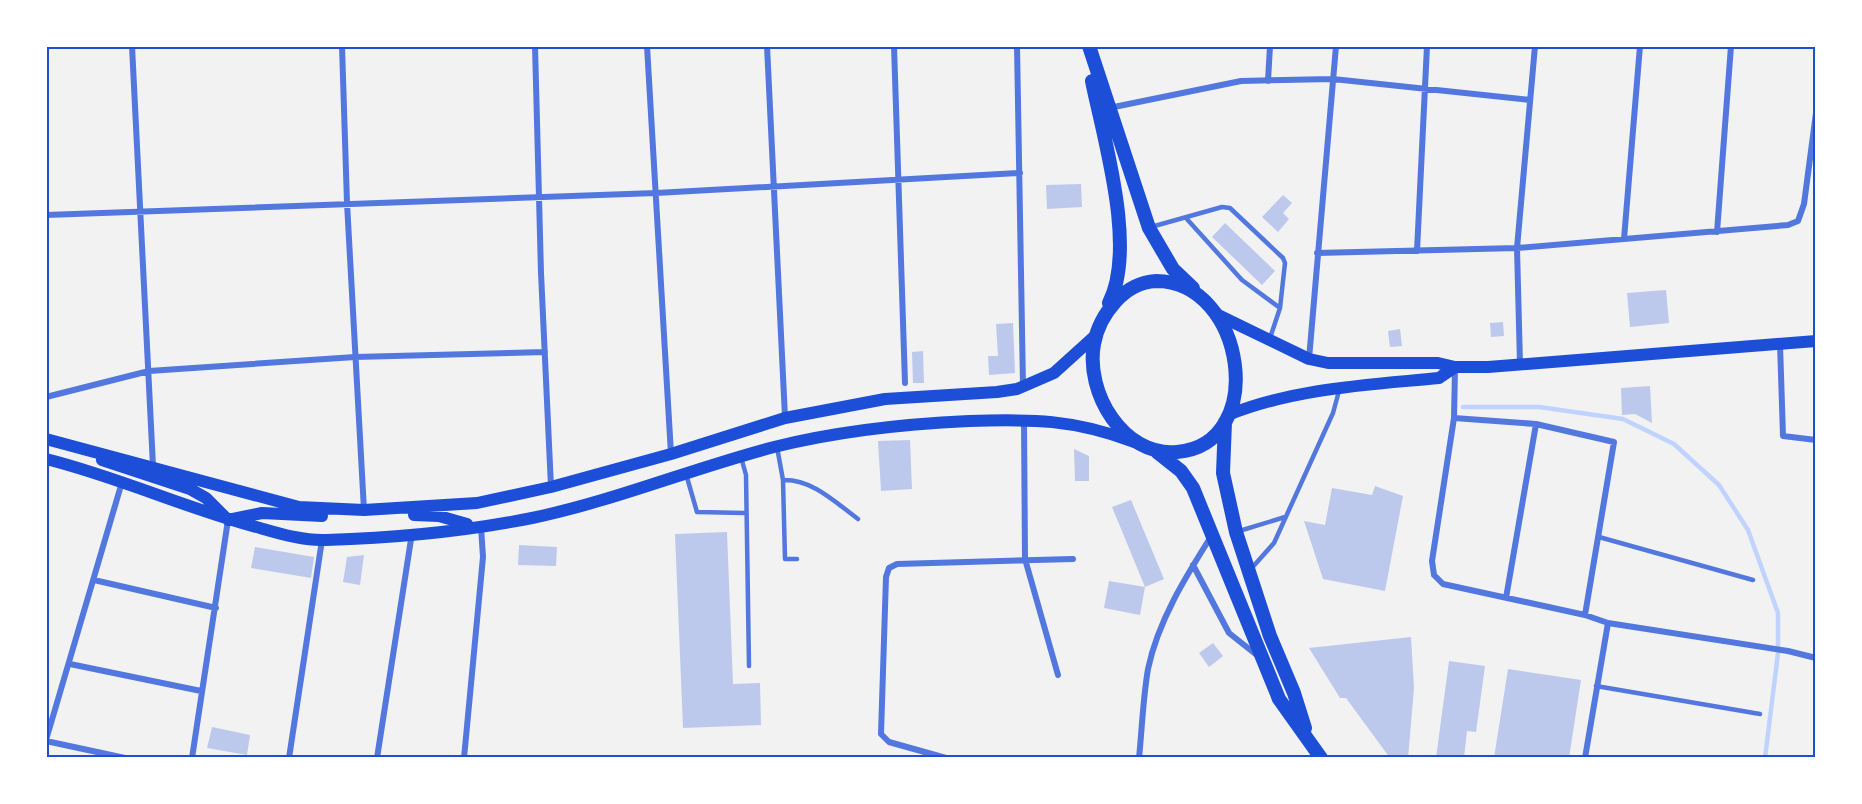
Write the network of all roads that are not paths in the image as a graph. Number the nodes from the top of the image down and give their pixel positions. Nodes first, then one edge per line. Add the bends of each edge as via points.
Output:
1 (132, 46) edge
2 (342, 46) edge
3 (535, 46) edge
4 (647, 46) edge
5 (767, 46) edge
6 (894, 46) edge
7 (1017, 46) edge
8 (1087, 46) edge
9 (1270, 46) edge
10 (1336, 46) edge
11 (1427, 46) edge
12 (1535, 46) edge
13 (1640, 46) edge
14 (1731, 46) edge
15 (1333, 79) junction
16 (1268, 81) junction
17 (1423, 88) junction
18 (1530, 100) junction
19 (1109, 108) junction
20 (1815, 112) edge
21 (1020, 173) junction
22 (897, 178) junction
23 (774, 186) junction
24 (656, 193) junction
25 (540, 198) junction
26 (346, 202) junction
27 (142, 211) junction
28 (46, 215) edge
29 (1186, 218) junction
30 (1149, 228) junction
31 (1718, 232) junction
32 (1624, 239) junction
33 (1517, 248) junction
34 (1417, 251) junction
35 (1317, 253) junction
36 (1205, 299) junction
37 (1280, 308) junction
38 (1218, 315) junction
39 (1101, 319) junction
40 (1096, 335) junction
41 (1269, 340) junction
42 (1815, 341) edge
43 (1780, 344) junction
44 (545, 352) junction
45 (355, 357) junction
46 (1309, 359) junction
47 (1520, 365) junction
48 (1455, 367) junction
49 (149, 371) junction
50 (905, 383) dead end
51 (1023, 386) junction
52 (1340, 388) junction
53 (46, 397) edge
54 (785, 418) junction
55 (1454, 418) junction
56 (1227, 419) junction
57 (1023, 420) junction
58 (1536, 424) junction
59 (46, 439) edge
60 (1815, 440) edge
61 (64, 443) junction
62 (777, 447) junction
63 (1147, 447) junction
64 (670, 454) junction
65 (741, 456) junction
66 (46, 459) edge
67 (153, 466) junction
68 (686, 474) junction
69 (783, 480) junction
70 (122, 482) junction
71 (551, 487) junction
72 (364, 510) junction
73 (745, 513) junction
74 (1286, 517) junction
75 (858, 519) dead end
76 (228, 520) junction
77 (477, 526) junction
78 (1236, 532) junction
79 (412, 533) junction
80 (1212, 535) junction
81 (1599, 537) junction
82 (322, 540) junction
83 (797, 559) dead end
84 (1025, 559) junction
85 (1073, 559) dead end
86 (1193, 565) junction
87 (1249, 572) junction
88 (94, 580) junction
89 (1753, 580) dead end
90 (1506, 598) junction
91 (216, 608) junction
92 (1586, 615) junction
93 (1608, 623) junction
94 (1815, 658) edge
95 (1262, 659) junction
96 (70, 663) junction
97 (749, 666) dead end
98 (1058, 675) dead end
99 (1596, 686) junction
100 (201, 691) junction
101 (1760, 714) dead end
102 (1308, 738) junction
103 (46, 741) edge
104 (1587, 757) edge
105 (125, 758) edge
106 (192, 758) edge
107 (289, 758) edge
108 (376, 758) edge
109 (464, 758) edge
110 (946, 758) edge
111 (1139, 758) edge
112 (1321, 758) edge

1 - 27 street
2 - 26 street
3 - 25 street
4 - 24 street
5 - 23 street
6 - 22 street
7 - 21 street
8 - 19 main road
8 - 39 main road via 1121,246 1118,285
9 - 16 street
10 - 15 street
11 - 17 street
12 - 18 street
13 - 32 street
14 - 31 street
15 - 16 street
15 - 17 street
15 - 35 street
16 - 19 street via 1241,81
17 - 18 street
17 - 34 street
18 - 33 street
19 - 30 main road
20 - 31 street via 1804,204 1798,221
21 - 22 street
21 - 51 street
22 - 23 street
22 - 50 street
23 - 24 street
23 - 54 street
24 - 25 street
24 - 64 street
25 - 26 street
25 - 44 street
26 - 27 street
26 - 45 street
27 - 28 street
27 - 49 street
29 - 30 lane
29 - 37 lane via 1242,280
29 - 37 lane via 1222,207 1234,211 1283,258
30 - 36 main road via 1173,269
31 - 32 street
32 - 33 street
33 - 34 street
33 - 47 street
34 - 35 street
35 - 46 street
36 - 38 main road
36 - 39 main road via 1174,283 1150,281 1126,291
37 - 41 lane
38 - 41 main road
38 - 56 main road via 1231,342 1235,362 1235,392
39 - 40 main road
40 - 51 main road via 1054,373
40 - 63 main road via 1093,364 1100,397 1118,426
41 - 46 main road
42 - 43 main road
43 - 47 main road
43 - 60 street via 1783,436
44 - 45 street
44 - 71 street
45 - 49 street
45 - 72 street
46 - 48 main road via 1342,364 1438,363
47 - 48 main road
48 - 52 main road via 1439,378
48 - 55 street
49 - 53 street
49 - 67 street
51 - 54 main road via 997,392 885,399
52 - 56 main road via 1266,401
52 - 74 lane via 1333,413
54 - 64 main road
55 - 58 street
55 - 90 street via 1432,561 1434,575 1443,584
56 - 63 main road via 1215,435 1196,448 1176,453
56 - 78 main road via 1223,473
57 - 62 main road via 885,427
57 - 63 main road via 1086,426
57 - 84 street
58 - 81 street via 1614,442
58 - 90 street
59 - 61 main road
61 - 67 main road
61 - 76 main road via 112,464 190,489 206,498
62 - 65 main road
62 - 69 lane
63 - 80 main road via 1187,478
64 - 71 main road
65 - 68 main road
65 - 73 lane via 746,475
66 - 70 main road
67 - 72 main road via 299,507
68 - 73 lane via 698,512
68 - 77 main road via 534,518
69 - 75 lane via 800,479
69 - 83 lane via 785,559
70 - 76 main road
70 - 88 street
71 - 72 main road via 477,503
72 - 76 main road via 314,517 262,513
72 - 77 main road via 395,515 428,514
73 - 97 lane
74 - 78 lane
74 - 87 lane via 1274,543
76 - 82 main road
76 - 91 street
77 - 79 main road
77 - 109 street via 483,556
78 - 87 main road
79 - 82 main road
79 - 108 street
80 - 86 street
80 - 95 main road
81 - 89 lane
81 - 92 street
82 - 107 street
84 - 85 street
84 - 98 street
84 - 110 street via 897,564 890,568 885,588 881,734 889,742
86 - 95 street via 1229,633
86 - 111 street via 1158,633 1148,669
87 - 102 main road
88 - 91 street
88 - 96 street
90 - 92 street
91 - 100 street
92 - 93 street
93 - 94 street
93 - 99 street
95 - 102 main road via 1279,699
96 - 100 street
96 - 103 street
99 - 101 lane
99 - 104 street
100 - 106 street
102 - 112 main road
103 - 105 street

